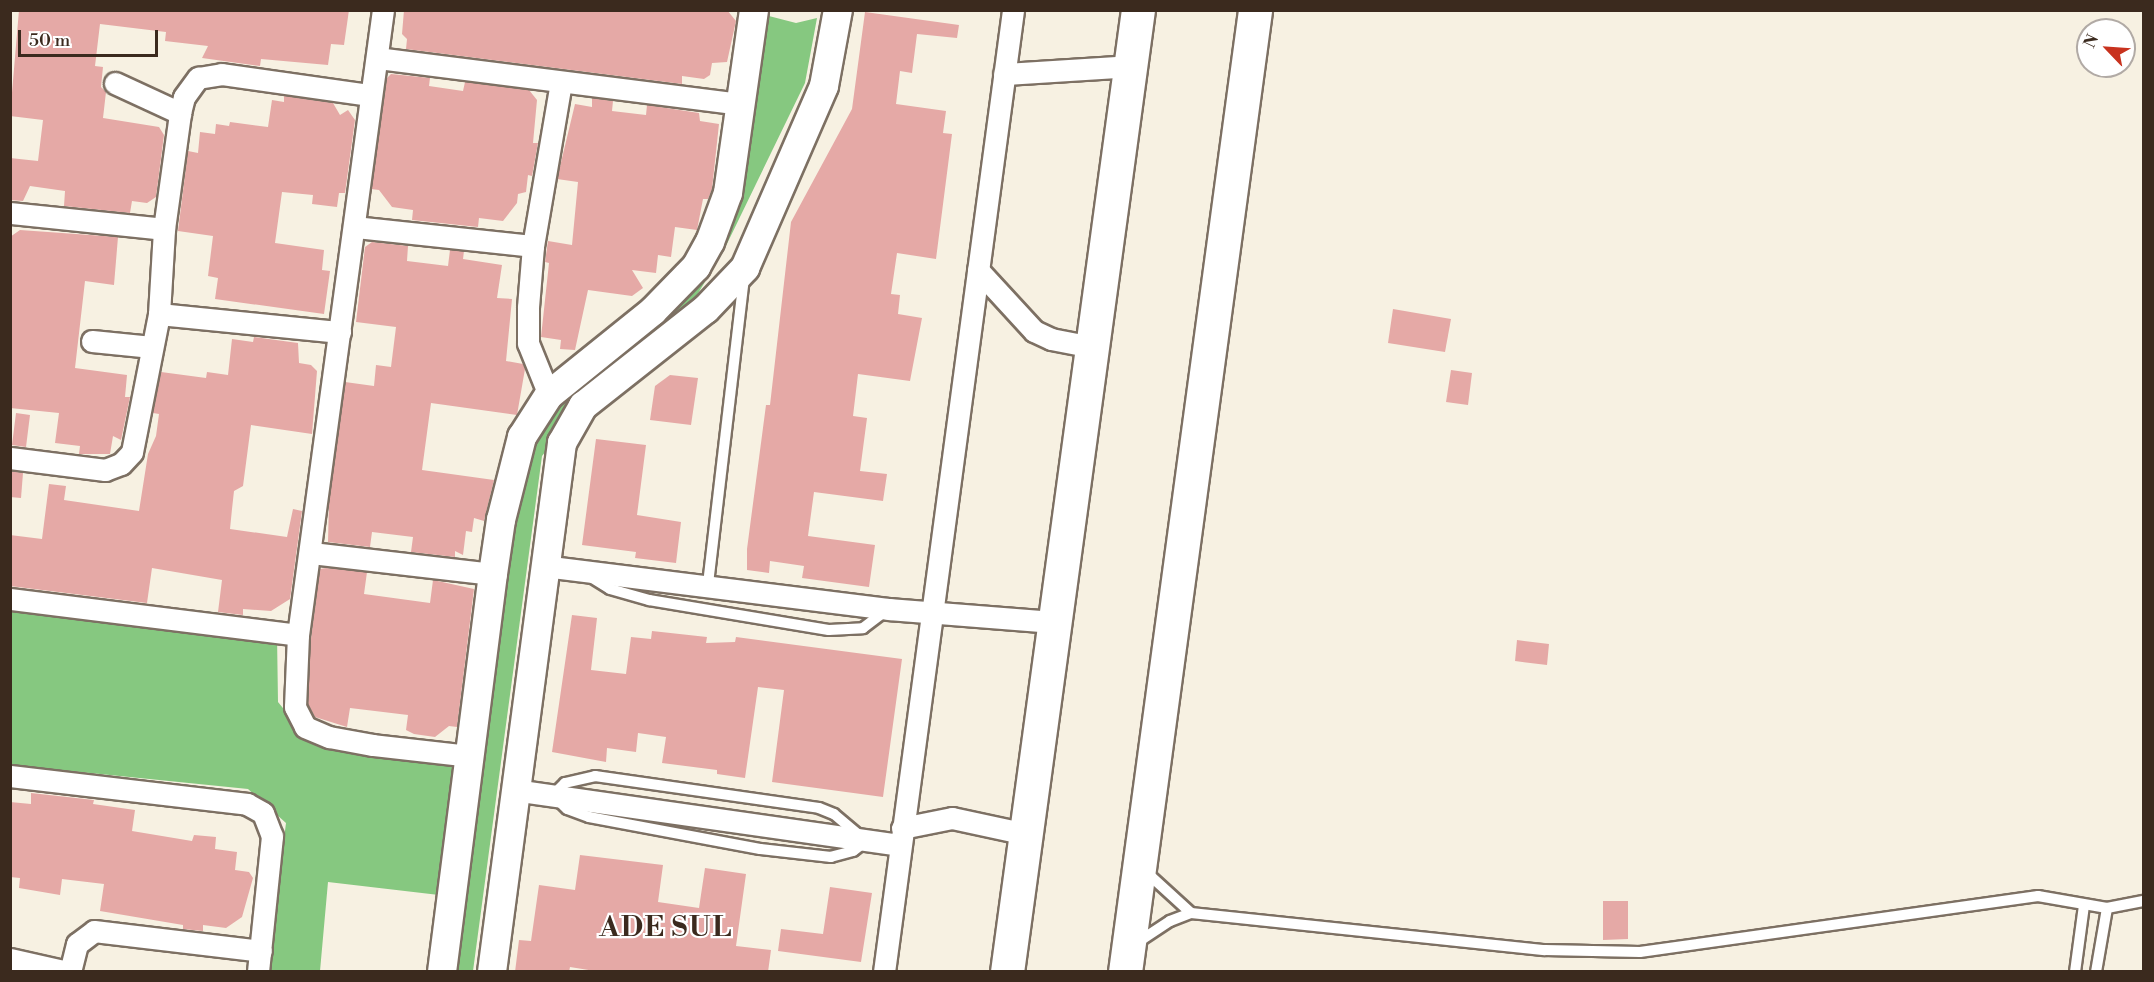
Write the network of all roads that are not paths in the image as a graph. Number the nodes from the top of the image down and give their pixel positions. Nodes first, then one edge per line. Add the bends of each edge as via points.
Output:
1 (383, 10) edge
2 (754, 10) edge
3 (838, 10) edge
4 (1013, 10) edge
5 (1138, 10) edge
6 (1255, 10) edge
7 (376, 58) junction
8 (1130, 66) junction
9 (1004, 74) junction
10 (561, 82) junction
11 (115, 83) dead end
12 (369, 95) junction
13 (739, 104) junction
14 (180, 113) junction
15 (10, 213) edge
16 (355, 227) junction
17 (164, 229) junction
18 (533, 246) junction
19 (745, 268) junction
20 (978, 270) junction
21 (159, 314) junction
22 (340, 332) junction
23 (92, 341) dead end
24 (152, 347) junction
25 (1092, 347) junction
26 (549, 395) junction
27 (10, 458) edge
28 (311, 553) junction
29 (543, 566) junction
30 (579, 568) junction
31 (493, 574) junction
32 (708, 584) junction
33 (10, 598) edge
34 (889, 609) junction
35 (930, 613) junction
36 (1055, 622) junction
37 (298, 635) junction
38 (470, 756) junction
39 (10, 776) edge
40 (514, 790) junction
41 (1026, 834) junction
42 (901, 836) junction
43 (1139, 865) junction
44 (2144, 901) edge
45 (2084, 905) junction
46 (2107, 908) junction
47 (1191, 913) junction
48 (10, 958) edge
49 (1126, 960) edge
50 (259, 961) edge
51 (68, 972) edge
52 (441, 972) edge
53 (492, 972) edge
54 (884, 972) edge
55 (1007, 972) edge
56 (2075, 972) edge
57 (2096, 972) edge

1 - 7 street
2 - 13 street
3 - 19 street via 824,86
4 - 9 street
5 - 8 highway
6 - 43 highway
7 - 10 street
7 - 12 street
8 - 9 street
8 - 25 highway
9 - 20 street
10 - 13 street
10 - 18 street
11 - 14 street
12 - 14 street via 209,74 189,88
12 - 16 street
13 - 26 street via 728,193 719,224 696,267 653,311
14 - 17 street
15 - 17 street
16 - 18 street
16 - 22 street
17 - 21 street
18 - 26 street via 528,343
19 - 29 street via 706,309 583,406 569,425 556,465
19 - 32 lane
20 - 25 street via 1034,331 1051,339
20 - 35 street
21 - 22 street
21 - 24 street
22 - 28 street
23 - 24 street
24 - 27 street via 136,441 121,464 92,470
25 - 36 highway
26 - 31 street via 522,438 501,520
28 - 31 street
28 - 37 street
29 - 30 street
29 - 40 street
30 - 32 street
30 - 34 lane via 598,584 649,600 808,627 863,628
31 - 38 street
32 - 34 street
33 - 37 street
34 - 35 street
35 - 36 street
35 - 42 street
36 - 41 highway
37 - 38 street via 295,706 305,727 329,737 373,745
38 - 52 street
39 - 50 street via 254,806 262,813 273,836
40 - 42 street via 866,840
40 - 53 street
41 - 42 street via 952,818
41 - 55 highway
42 - 54 street
43 - 47 lane
43 - 49 highway
44 - 46 lane
45 - 46 lane
45 - 47 lane via 2038,896 1640,952 1545,951
45 - 56 lane
46 - 57 lane
47 - 49 lane via 1170,921
48 - 51 street
50 - 51 street via 94,931 77,944

